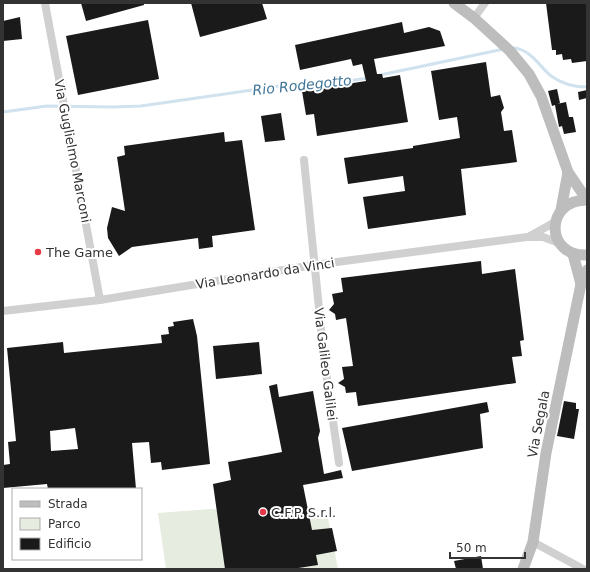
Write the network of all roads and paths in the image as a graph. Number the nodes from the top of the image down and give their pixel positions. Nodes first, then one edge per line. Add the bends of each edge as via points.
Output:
1 (45, 3) edge
2 (454, 3) edge
3 (485, 3) edge
4 (474, 18) junction
5 (304, 160) dead end
6 (568, 172) junction
7 (587, 200) edge
8 (561, 210) junction
9 (556, 222) junction
10 (527, 237) junction
11 (559, 243) junction
12 (573, 254) junction
13 (587, 255) edge
14 (314, 265) junction
15 (587, 270) edge
16 (581, 284) junction
17 (100, 300) junction
18 (3, 311) edge
19 (339, 463) dead end
20 (533, 542) junction
21 (523, 569) edge
22 (583, 569) edge

1 - 17 street, Via Guglielmo Marconi
2 - 4 street
3 - 4 street
4 - 6 street via 510,51 529,74 541,96
5 - 14 street, Via Galileo Galilei
6 - 7 street
6 - 8 street
7 - 8 street via 573,202
8 - 9 street
9 - 10 street, Via Leonardo da Vinci
9 - 11 street
10 - 11 street, Via Leonardo da Vinci via 543,237
10 - 14 street, Via Leonardo da Vinci
11 - 12 street
12 - 13 street
12 - 16 street, Via Segala
14 - 17 street, Via Leonardo da Vinci
14 - 19 street, Via Galileo Galilei
15 - 16 street, Via Segala
16 - 20 street, Via Segala via 546,453
17 - 18 street, Via Leonardo da Vinci
20 - 21 street, Via Segala
20 - 22 street

